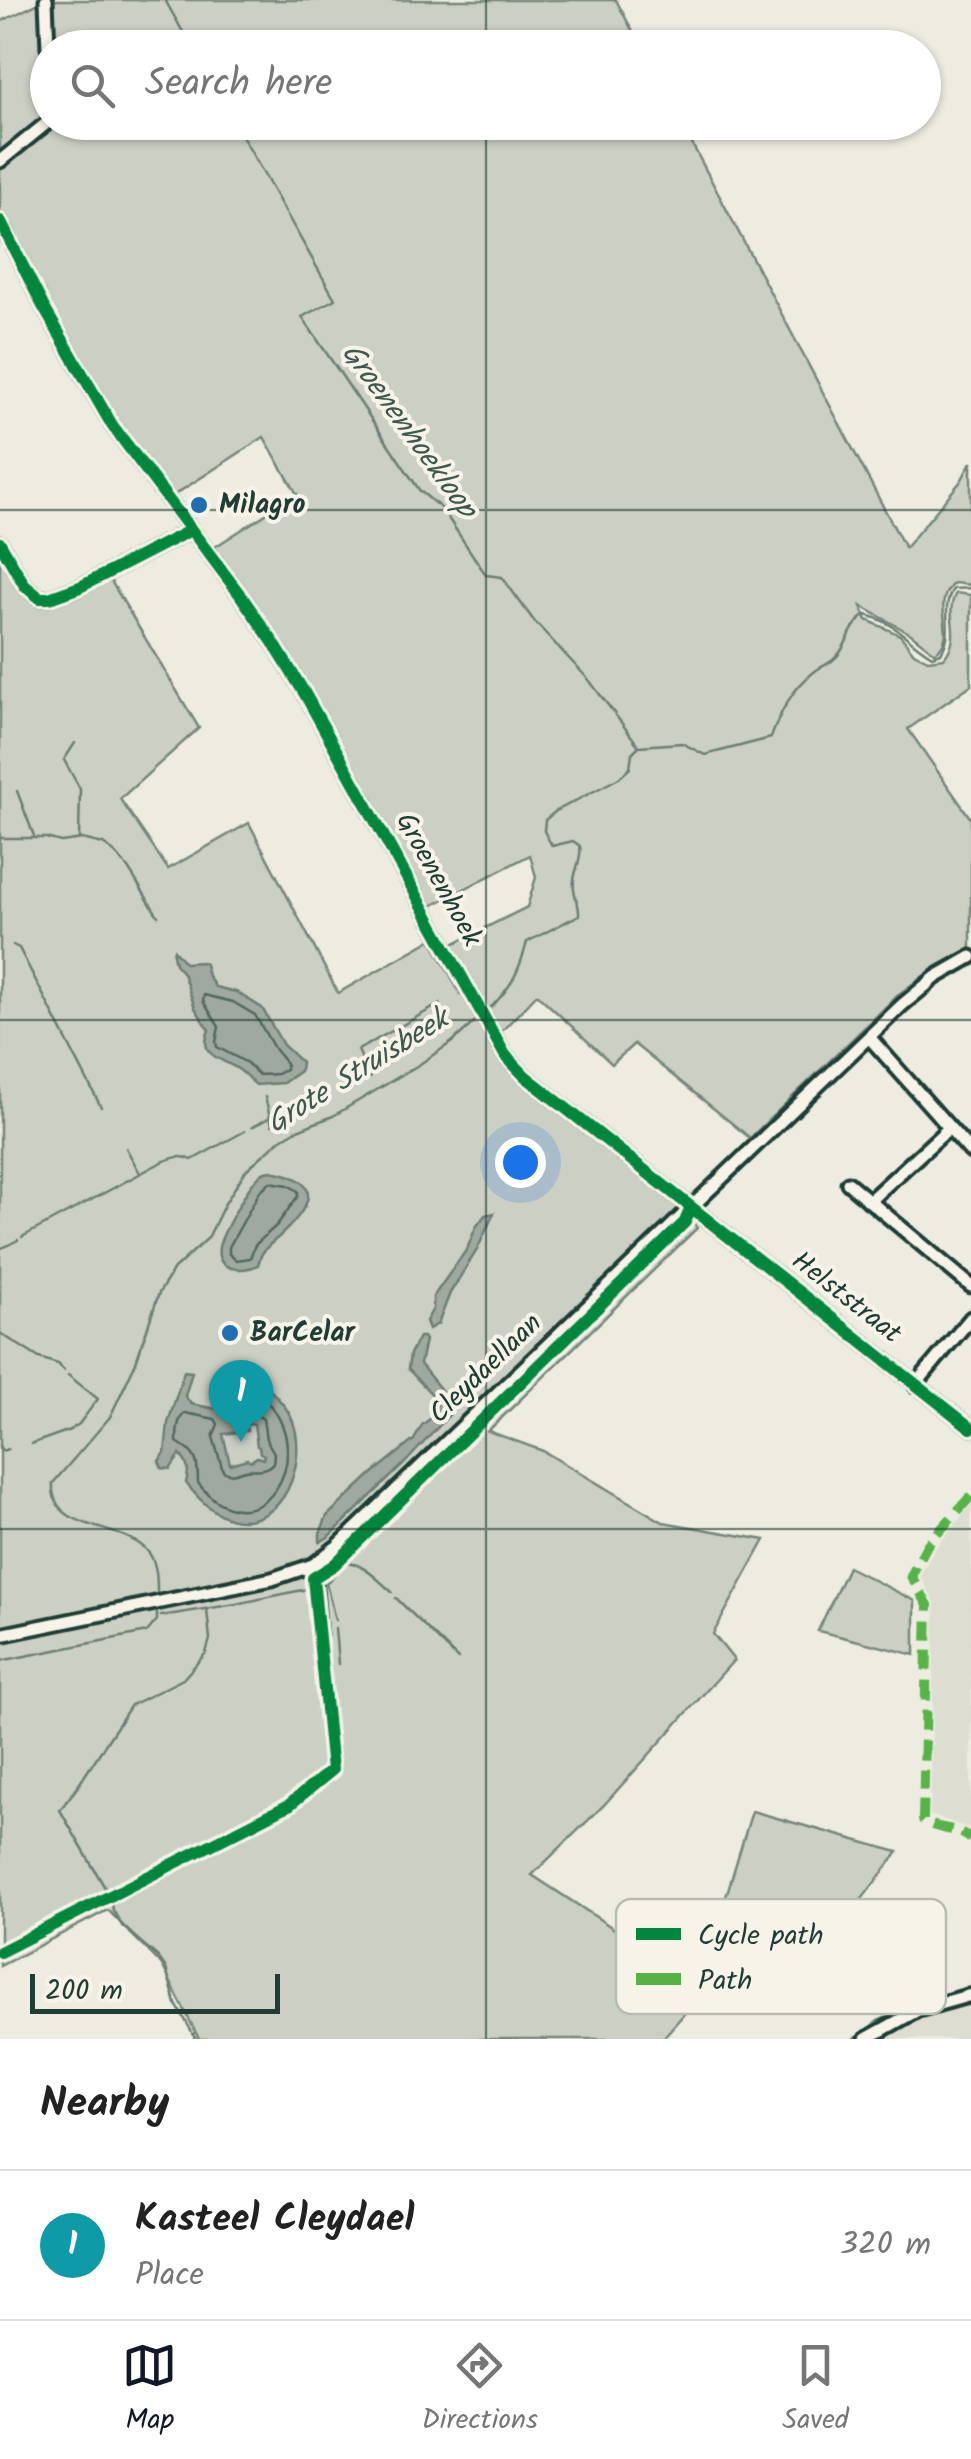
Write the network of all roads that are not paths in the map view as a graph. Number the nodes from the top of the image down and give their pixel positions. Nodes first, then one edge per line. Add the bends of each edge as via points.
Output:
1 (46, 0) edge
2 (47, 30) edge
3 (30, 137) edge
4 (0, 161) edge
5 (2, 229) edge
6 (191, 530) junction
7 (0, 543) edge
8 (971, 956) edge
9 (868, 1037) junction
10 (948, 1129) junction
11 (970, 1147) edge
12 (848, 1183) dead end
13 (869, 1201) junction
14 (691, 1207) junction
15 (971, 1286) edge
16 (971, 1318) edge
17 (916, 1385) junction
18 (971, 1428) edge
19 (314, 1565) junction
20 (0, 1636) edge
21 (319, 1636) dead end
22 (971, 1995) edge
23 (946, 2002) edge
24 (911, 2014) edge
25 (866, 2039) edge

1 - 2 street
3 - 4 street
5 - 6 street, Groenenhoek via 112,425
6 - 7 street via 49,598 26,586
6 - 14 street, Groenenhoek via 305,694 505,1055
8 - 9 street, Cleydaellaan via 936,977
9 - 10 street
9 - 14 street, Cleydaellaan
10 - 11 street
10 - 13 street
12 - 13 street
13 - 15 street
14 - 17 street, Helststraat
14 - 19 street, Cleydaellaan
16 - 17 street
17 - 18 street, Helststraat
19 - 20 street, Cleydaellaan
19 - 21 street
22 - 23 street
24 - 25 street

